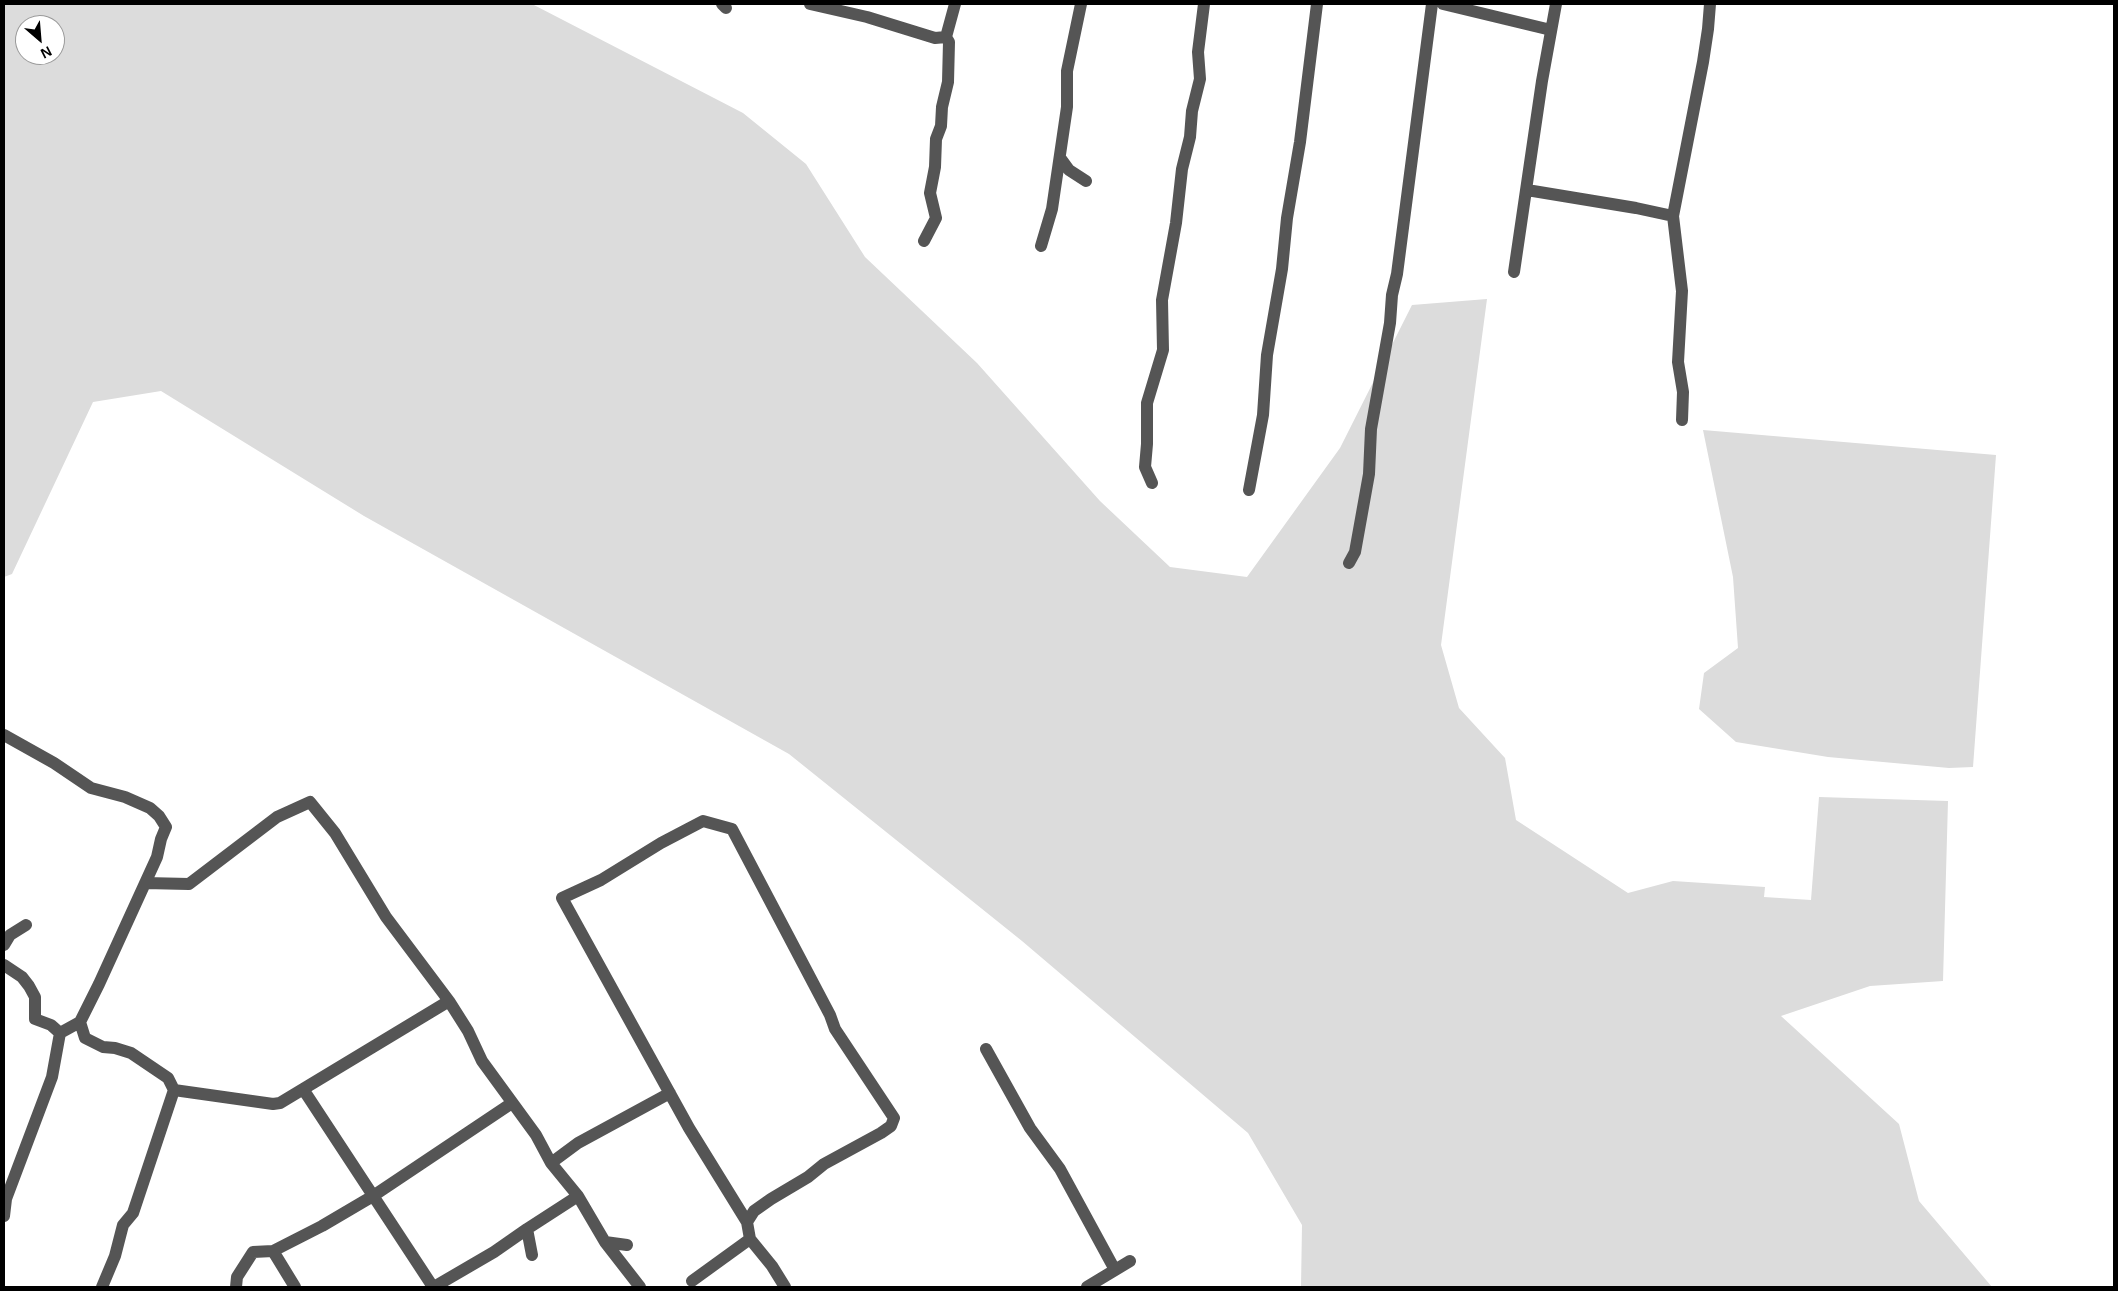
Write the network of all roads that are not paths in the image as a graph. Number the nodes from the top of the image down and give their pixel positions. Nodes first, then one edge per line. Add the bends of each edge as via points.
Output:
1 (810, 4) edge
2 (955, 4) edge
3 (1080, 4) edge
4 (1204, 4) edge
5 (1317, 4) edge
6 (1432, 4) edge
7 (1442, 4) edge
8 (1556, 4) edge
9 (1710, 4) edge
10 (1551, 30) junction
11 (946, 37) junction
12 (1060, 159) junction
13 (1086, 181) dead end
14 (1527, 190) junction
15 (1673, 216) junction
16 (924, 241) dead end
17 (1041, 246) dead end
18 (1514, 272) dead end
19 (1682, 420) dead end
20 (1152, 483) dead end
21 (1249, 490) dead end
22 (1349, 563) dead end
23 (4, 735) edge
24 (145, 883) junction
25 (26, 925) dead end
26 (4, 945) edge
27 (4, 965) edge
28 (449, 1001) junction
29 (80, 1022) junction
30 (60, 1033) junction
31 (986, 1049) dead end
32 (303, 1089) junction
33 (174, 1090) junction
34 (670, 1093) junction
35 (512, 1103) junction
36 (551, 1163) junction
37 (373, 1196) junction
38 (578, 1196) junction
39 (4, 1216) edge
40 (748, 1222) junction
41 (527, 1229) junction
42 (750, 1239) junction
43 (605, 1242) junction
44 (627, 1245) dead end
45 (273, 1251) junction
46 (532, 1256) dead end
47 (1130, 1261) dead end
48 (1115, 1270) junction
49 (692, 1281) dead end
50 (102, 1287) edge
51 (236, 1287) edge
52 (294, 1287) edge
53 (433, 1287) edge
54 (640, 1287) edge
55 (785, 1287) edge
56 (1087, 1287) edge

1 - 11 street via 935,38
2 - 11 street
3 - 12 street via 1067,71 1067,108
4 - 20 street via 1198,52 1200,79 1162,300 1163,350 1148,403 1145,467
5 - 21 street via 1282,269 1267,355 1263,415
6 - 22 street via 1390,323 1371,429 1368,474 1355,552
7 - 10 street
8 - 10 street
9 - 15 street via 1702,70
10 - 14 street
11 - 16 street via 949,42 948,82 936,139 930,193 936,218
12 - 13 street via 1069,170
12 - 17 street via 1052,209
14 - 15 street
14 - 18 street
15 - 19 street via 1682,291 1678,362 1683,392
23 - 24 street via 54,762 91,788 125,797 160,816 166,827
24 - 28 street via 189,884 278,817 310,802 335,833 386,917
24 - 29 street
25 - 26 street via 10,935
27 - 30 street via 29,986 34,998 35,1019 51,1025
28 - 32 street
28 - 35 street via 482,1062
29 - 30 street
29 - 33 street via 85,1038 103,1047 131,1053 168,1078
30 - 39 street via 52,1076 6,1198
31 - 48 street via 1030,1128 1060,1169
32 - 33 street via 273,1104
32 - 37 street
33 - 50 street via 133,1213 123,1225
34 - 36 street via 578,1143
34 - 40 street
34 - 40 street via 562,898 601,880 703,820 732,829 835,1029 894,1118 891,1126 881,1133 770,1199 754,1211
35 - 36 street via 536,1135
35 - 37 street
36 - 38 street
37 - 45 street
37 - 53 street
38 - 41 street
38 - 43 street
40 - 42 street
41 - 46 street
41 - 53 street
42 - 49 street
42 - 55 street
43 - 44 street
43 - 54 street
45 - 51 street via 253,1252 237,1277
45 - 52 street
47 - 48 street
48 - 56 street

